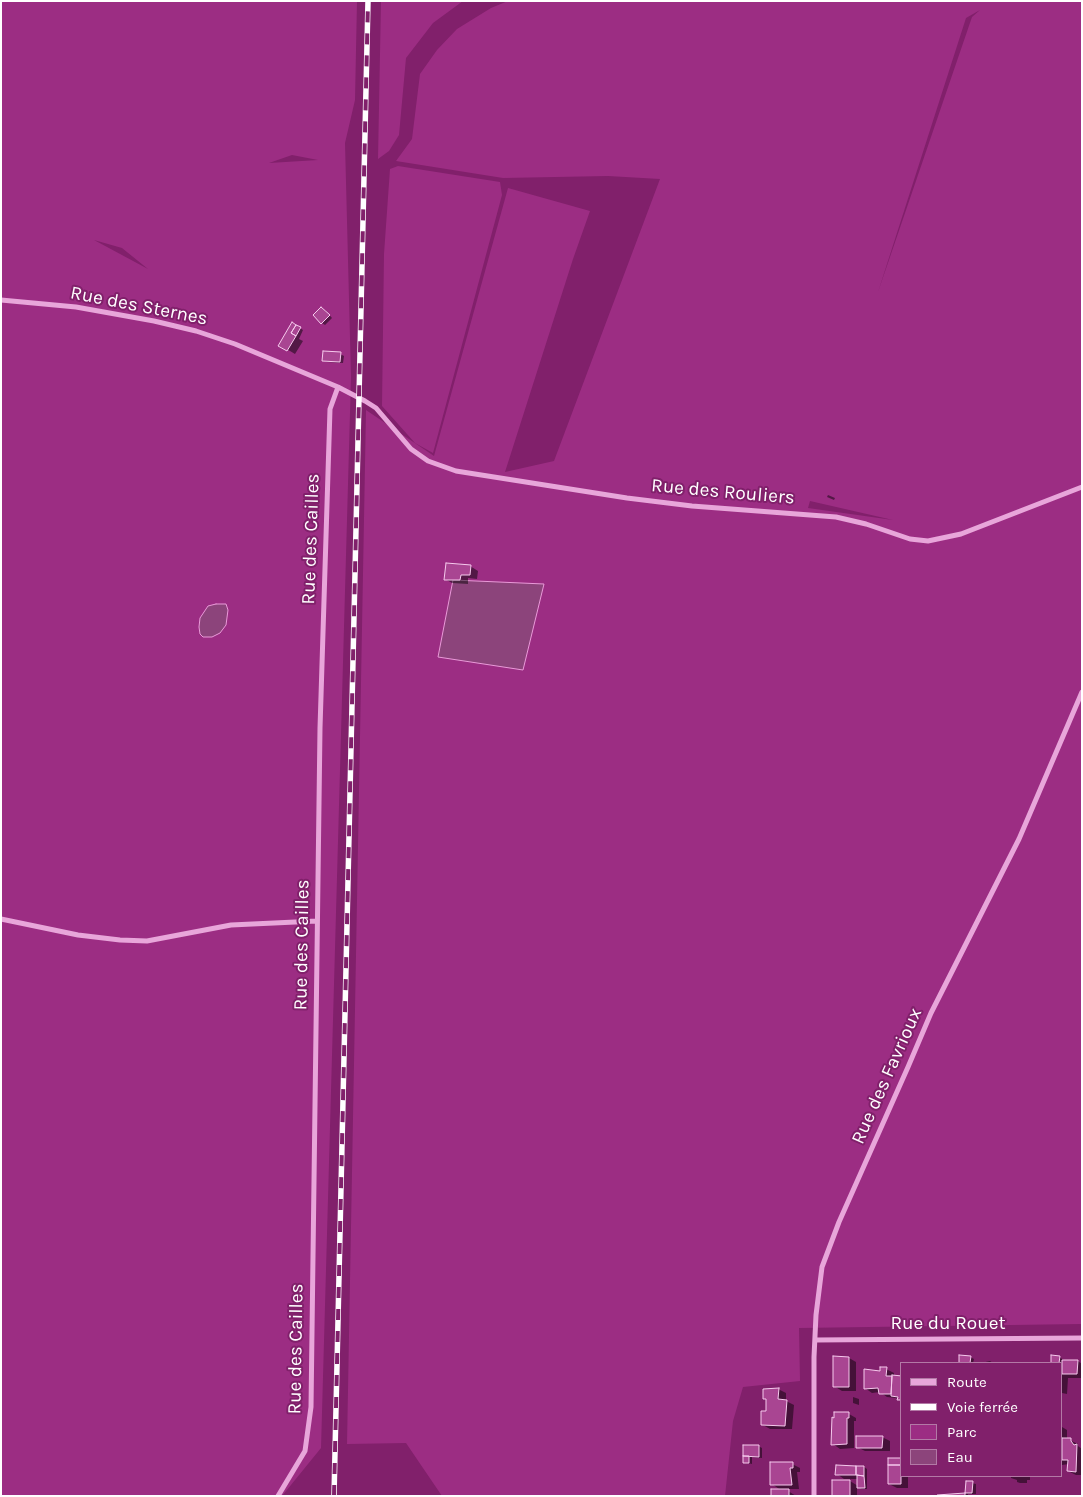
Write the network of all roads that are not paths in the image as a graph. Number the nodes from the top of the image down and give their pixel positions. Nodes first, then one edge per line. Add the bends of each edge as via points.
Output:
1 (1, 300) edge
2 (338, 387) junction
3 (376, 408) joint
4 (1082, 486) edge
5 (1082, 692) edge
6 (1, 919) edge
7 (317, 921) junction
8 (1082, 1338) edge
9 (815, 1340) junction
10 (280, 1493) edge
11 (814, 1496) edge

1 - 2 street, Rue des Sternes via 76,307 196,330
2 - 3 street, Rue des Sternes
2 - 7 street, Rue des Cailles via 330,409
3 - 4 street, Rue des Rouliers via 411,449 428,461 456,471 692,506 836,517 910,539 928,541 961,534
5 - 9 street, Rue des Favrioux via 1019,839 931,1013 839,1222 822,1267
6 - 7 street via 78,934 147,941 231,924
7 - 10 street, Rue des Cailles via 311,1407 305,1451
8 - 9 street, Rue du Rouet
9 - 11 street, Rue des Favrioux

